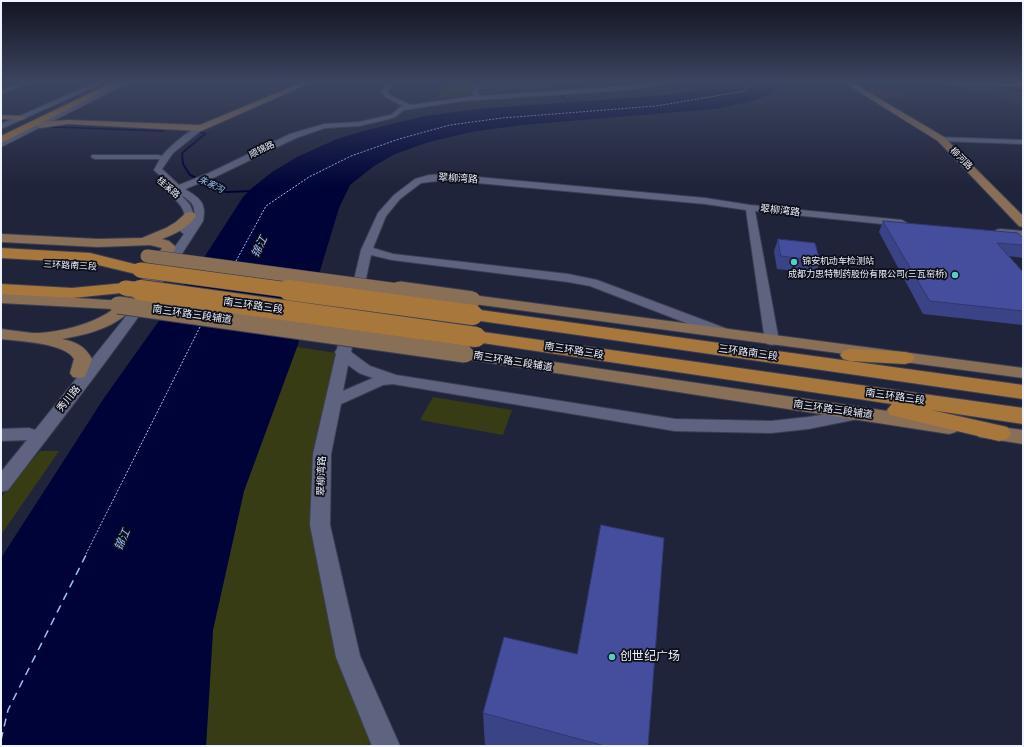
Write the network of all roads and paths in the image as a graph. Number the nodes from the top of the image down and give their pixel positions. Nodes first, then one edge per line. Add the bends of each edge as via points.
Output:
1 (1, 118) edge
2 (45, 118) edge
3 (54, 118) edge
4 (60, 118) edge
5 (217, 118) edge
6 (219, 118) edge
7 (387, 118) edge
8 (906, 118) edge
9 (19, 119) joint
10 (40, 125) junction
11 (198, 126) junction
12 (1, 127) edge
13 (2, 139) edge
14 (941, 139) junction
15 (1023, 142) edge
16 (95, 157) dead end
17 (158, 157) junction
18 (175, 190) junction
19 (750, 208) junction
20 (190, 216) junction
21 (1023, 223) edge
22 (913, 224) edge
23 (984, 231) edge
24 (1023, 234) edge
25 (1, 238) edge
26 (130, 243) junction
27 (1, 246) edge
28 (367, 250) junction
29 (1, 254) edge
30 (392, 257) junction
31 (1, 263) edge
32 (143, 263) junction
33 (363, 268) junction
34 (1, 279) edge
35 (1, 289) edge
36 (121, 296) junction
37 (1, 298) edge
38 (472, 307) junction
39 (138, 312) joint
40 (509, 319) junction
41 (1, 334) edge
42 (734, 336) junction
43 (31, 338) junction
44 (772, 341) junction
45 (342, 352) junction
46 (616, 358) junction
47 (905, 358) junction
48 (79, 373) junction
49 (1023, 373) edge
50 (393, 379) junction
51 (1023, 392) edge
52 (332, 402) junction
53 (858, 414) junction
54 (1023, 416) edge
55 (1, 434) edge
56 (29, 434) junction
57 (999, 434) junction
58 (1023, 437) edge
59 (1, 468) edge
60 (1, 485) edge
61 (386, 746) edge

1 - 9 main road
2 - 13 highway
3 - 10 street
4 - 11 main road
5 - 11 main road, 桂溪路
6 - 11 main road, 桂溪路
7 - 18 street, 顺锦路 via 359,124 324,126 293,136 202,180
8 - 14 main road, 柳河路
9 - 12 street
10 - 11 main road via 68,122
10 - 13 street
11 - 17 street, 桂溪路
11 - 18 street, 桂溪路 via 160,163 158,170
14 - 15 street
14 - 21 main road, 柳河路
16 - 17 street
17 - 18 street, 桂溪路 via 150,173
18 - 20 street, 桂溪路 via 186,204
18 - 39 street, 桂溪路 via 196,200 200,212 198,221
19 - 22 street, 翠柳湾路
19 - 28 street, 翠柳湾路 via 698,200 445,177 429,178 418,181 397,197 381,215
19 - 44 street
20 - 26 main road via 169,233
20 - 48 street, 秀川路 via 189,225 154,280
23 - 24 street
25 - 26 main road
26 - 43 main road via 164,242 169,247 160,265 121,312 106,322 82,329
27 - 32 main road via 39,246
28 - 30 street
28 - 33 street, 翠柳湾路
29 - 32 highway
30 - 33 street via 373,260
30 - 42 street via 593,283
31 - 32 highway, 三环路南三段
32 - 38 highway, 南三环路三段, bridge
33 - 45 street, 翠柳湾路
34 - 36 highway, 三环路南三段
35 - 36 highway
36 - 37 main road, 南三环路三段辅道
36 - 46 highway, 南三环路三段, bridge via 476,337
36 - 53 main road, 南三环路三段辅道, bridge via 465,354
38 - 40 highway, 三环路南三段
38 - 42 main road
39 - 60 street, 秀川路
40 - 47 highway via 613,327 810,353
40 - 51 highway, 三环路南三段
41 - 43 main road
42 - 44 main road
43 - 48 main road via 64,345 79,352 83,359
44 - 47 main road
45 - 50 street via 358,367
45 - 52 street, 翠柳湾路
46 - 54 highway, 南三环路三段
46 - 57 highway via 664,372 864,403
47 - 49 main road
48 - 56 street, 秀川路
50 - 52 street via 379,381
50 - 53 street via 675,425 771,427
52 - 61 street, 翠柳湾路 via 322,454 320,525 348,657
53 - 57 main road, 南三环路三段辅道
55 - 56 street
56 - 59 street, 秀川路
57 - 58 main road, 南三环路三段辅道

